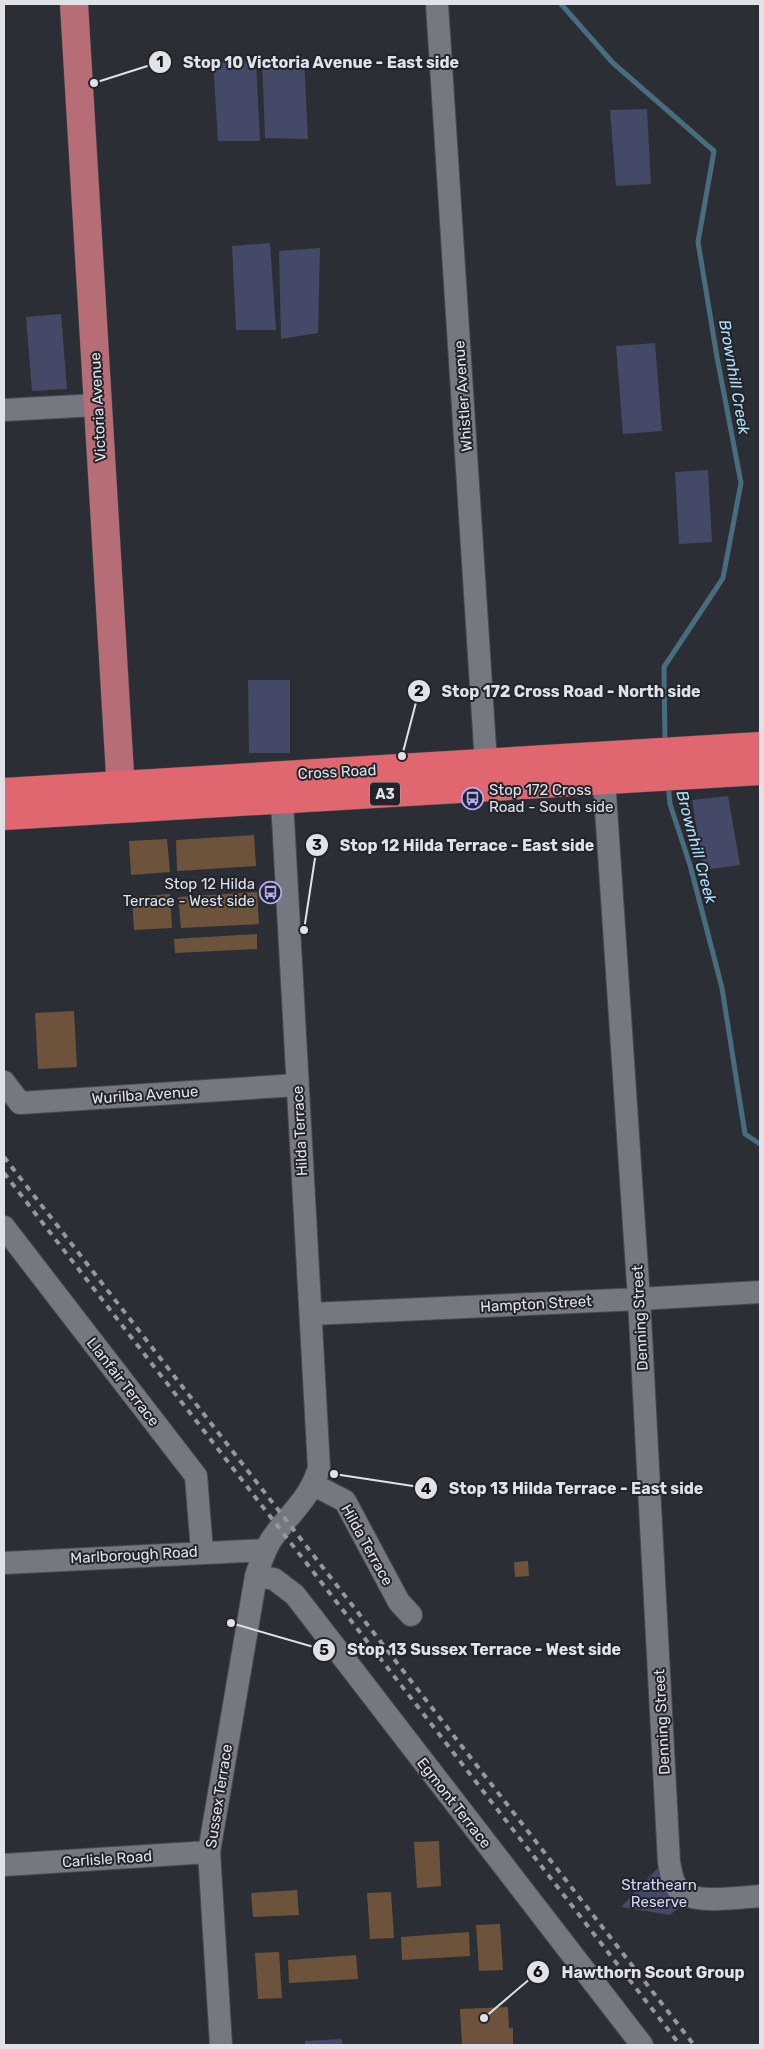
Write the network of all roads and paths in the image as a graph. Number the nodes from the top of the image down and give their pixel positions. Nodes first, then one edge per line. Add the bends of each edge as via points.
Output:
1 (74, 4) edge
2 (437, 4) edge
3 (98, 405) junction
4 (4, 410) edge
5 (760, 746) edge
6 (666, 764) junction
7 (603, 767) junction
8 (760, 771) edge
9 (487, 776) junction
10 (281, 788) junction
11 (4, 792) edge
12 (121, 797) junction
13 (4, 816) edge
14 (4, 1082) edge
15 (297, 1086) junction
16 (4, 1227) edge
17 (760, 1292) edge
18 (639, 1299) junction
19 (311, 1314) junction
20 (314, 1485) junction
21 (265, 1550) junction
22 (202, 1551) junction
23 (4, 1563) edge
24 (256, 1576) junction
25 (411, 1615) dead end
26 (210, 1852) junction
27 (4, 1865) edge
28 (760, 1896) edge
29 (221, 2045) edge
30 (642, 2045) edge

1 - 3 main road, Victoria Avenue
2 - 9 street, Whistler Avenue
3 - 4 street
3 - 12 main road, Victoria Avenue
5 - 6 highway, Cross Road / A3
6 - 7 highway, Cross Road / A3
6 - 8 highway, Cross Road / A3
7 - 9 highway, Cross Road / A3
7 - 18 street, Denning Street
9 - 10 highway, Cross Road / A3
10 - 12 highway, Cross Road / A3
10 - 15 street, Hilda Terrace
11 - 12 highway, Cross Road / A3
12 - 13 highway, Cross Road / A3
14 - 15 street, Wurilba Avenue via 20,1103
15 - 19 street, Hilda Terrace
16 - 22 street, Llanfair Terrace via 196,1476
17 - 18 street, Hampton Street
18 - 19 street, Hampton Street
18 - 28 street, Denning Street via 669,1862 673,1880 680,1891 691,1898
19 - 20 street, Hilda Terrace via 319,1452
20 - 21 street, Hilda Terrace
20 - 25 street, Hilda Terrace via 345,1501 399,1602
21 - 22 street, Marlborough Road
21 - 24 street, Sussex Terrace
22 - 23 street, Marlborough Road
24 - 26 street, Sussex Terrace
24 - 30 street, Egmont Terrace via 274,1579 294,1595
26 - 27 street, Carlisle Road
26 - 29 street, Sussex Terrace

